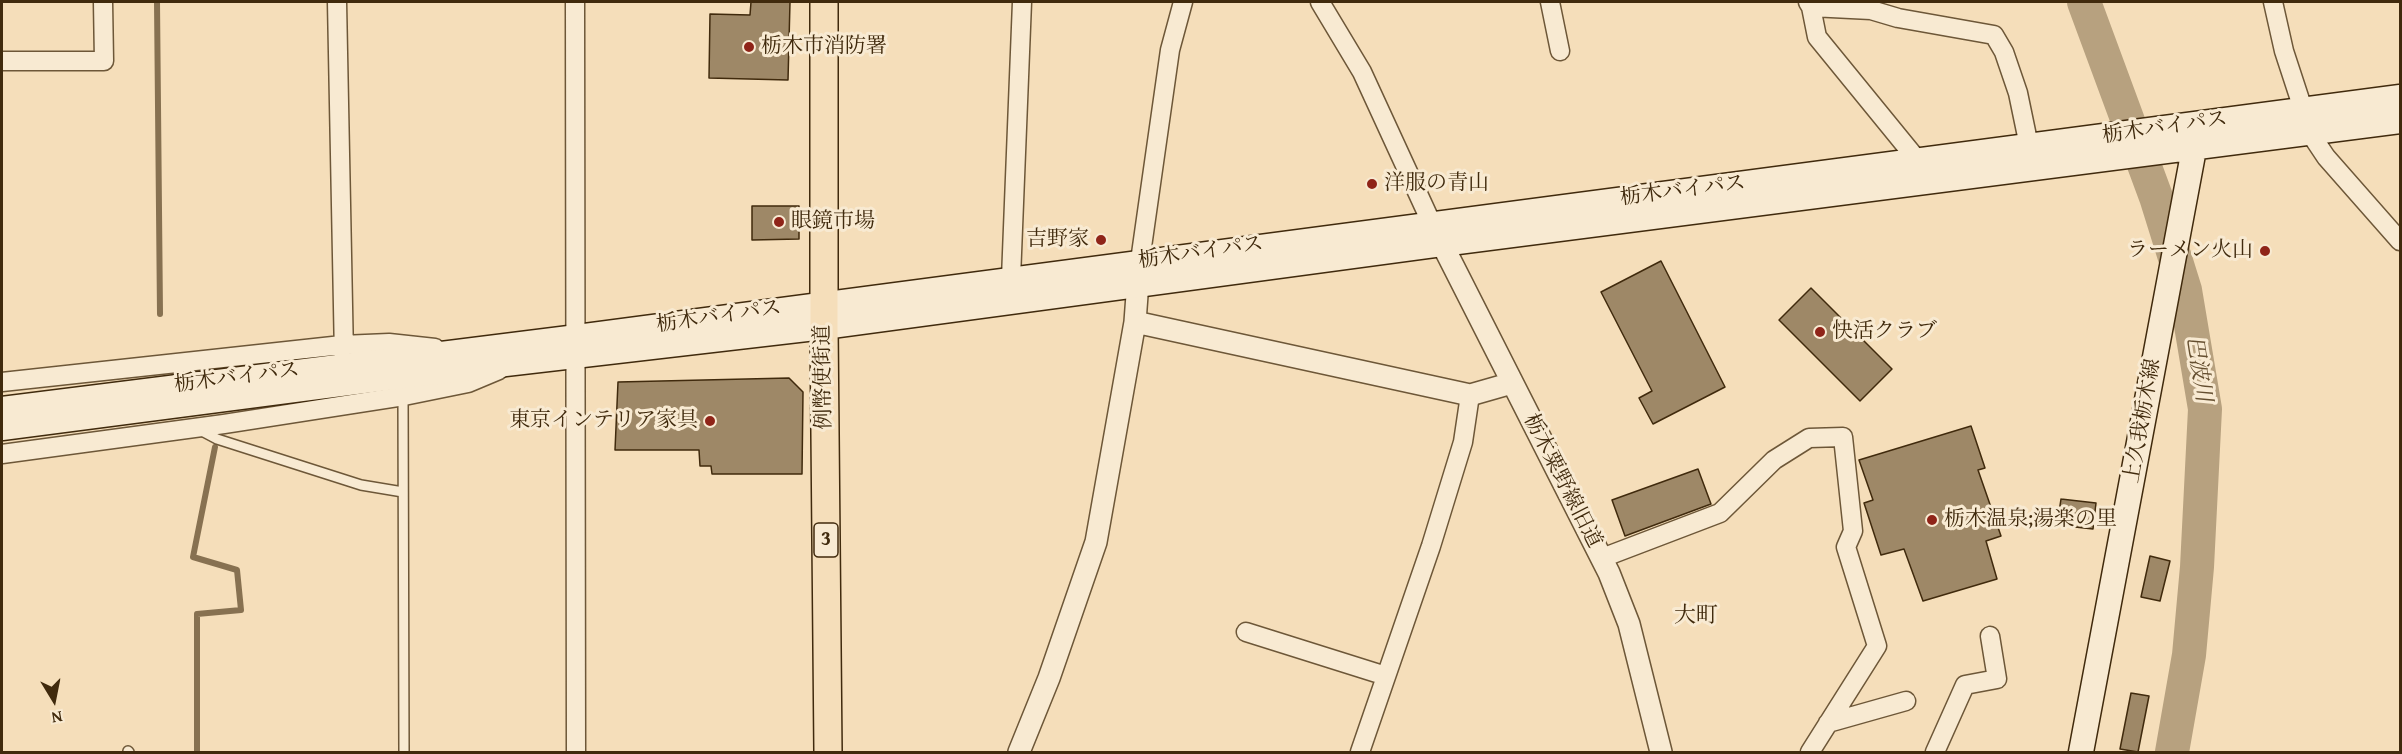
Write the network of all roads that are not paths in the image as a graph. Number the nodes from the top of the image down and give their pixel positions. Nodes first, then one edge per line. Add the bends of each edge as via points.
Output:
1 (103, 2) edge
2 (337, 2) edge
3 (575, 2) edge
4 (824, 2) edge
5 (1022, 2) edge
6 (1183, 2) edge
7 (1320, 2) edge
8 (1550, 2) edge
9 (2273, 2) edge
10 (1809, 4) edge
11 (1901, 10) edge
12 (1560, 51) dead end
13 (2, 61) edge
14 (2400, 97) edge
15 (2303, 109) junction
16 (2400, 121) edge
17 (2180, 126) junction
18 (2310, 133) junction
19 (2029, 146) junction
20 (2183, 150) junction
21 (1919, 162) junction
22 (1431, 222) junction
23 (2400, 241) edge
24 (1442, 244) junction
25 (1140, 261) junction
26 (1011, 278) junction
27 (1137, 285) junction
28 (824, 315) junction
29 (1135, 322) junction
30 (577, 347) junction
31 (343, 355) junction
32 (2, 382) edge
33 (1512, 383) junction
34 (403, 386) junction
35 (1470, 395) junction
36 (2, 409) edge
37 (2, 428) edge
38 (197, 428) junction
39 (2, 454) edge
40 (404, 492) junction
41 (1602, 558) junction
42 (1246, 632) dead end
43 (1990, 636) dead end
44 (1386, 676) junction
45 (1906, 701) dead end
46 (1828, 723) junction
47 (404, 753) edge
48 (576, 753) edge
49 (828, 753) edge
50 (1019, 753) edge
51 (1360, 753) edge
52 (1661, 753) edge
53 (1810, 753) edge
54 (1935, 753) edge
55 (2081, 753) edge

1 - 13 street via 104,61
2 - 31 street
3 - 30 street
4 - 28 main road, 例幣使街道 / 3
5 - 26 street
6 - 25 street via 1170,50
7 - 22 street via 1362,72
8 - 12 street
9 - 15 street
10 - 11 street
10 - 21 street via 1817,37
11 - 19 street via 1994,35 2018,93
14 - 15 main road, 栃木バイパス
15 - 17 main road, 栃木バイパス
16 - 18 main road, 栃木バイパス
17 - 19 main road, 栃木バイパス
17 - 20 main road, 上久我栃木線
18 - 20 main road, 栃木バイパス
18 - 23 street via 2326,157
19 - 21 main road, 栃木バイパス
20 - 24 main road, 栃木バイパス
20 - 55 main road, 上久我栃木線 via 2180,223
21 - 22 main road, 栃木バイパス
22 - 24 street, 栃木粟野線旧道
22 - 25 main road, 栃木バイパス
24 - 27 main road, 栃木バイパス
24 - 33 street, 栃木粟野線旧道
25 - 26 main road, 栃木バイパス
25 - 27 street
26 - 28 main road, 栃木バイパス
27 - 28 main road, 栃木バイパス
27 - 29 street
28 - 30 main road, 栃木バイパス
28 - 49 main road, 例幣使街道 / 3
29 - 35 street
29 - 50 street via 1096,542
30 - 31 main road, 栃木バイパス
30 - 34 main road, 栃木バイパス
30 - 48 street
31 - 32 street via 244,356
31 - 36 main road, 栃木バイパス
33 - 35 street
33 - 41 street, 栃木粟野線旧道
34 - 37 main road, 栃木バイパス
34 - 38 street
34 - 40 lane
35 - 44 street via 1463,442
38 - 39 street
38 - 40 lane via 218,439 361,485
40 - 47 lane
41 - 46 street via 1720,513 1774,460 1809,438 1843,437 1853,531 1846,547 1877,646
41 - 52 street, 栃木粟野線旧道 via 1629,624
42 - 44 street
43 - 54 street via 1997,679 1965,685
44 - 51 street
45 - 46 street
46 - 53 street

